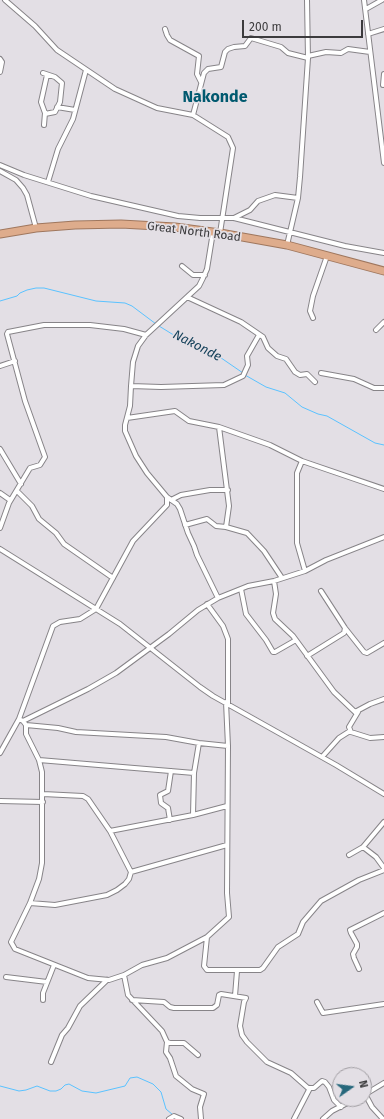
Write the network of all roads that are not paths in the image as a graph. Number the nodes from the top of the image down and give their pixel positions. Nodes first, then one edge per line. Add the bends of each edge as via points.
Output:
1 (6, 0) edge
2 (307, 0) edge
3 (364, 0) edge
4 (382, 0) edge
5 (366, 9) junction
6 (165, 29) dead end
7 (384, 29) edge
8 (368, 34) junction
9 (370, 52) junction
10 (308, 57) junction
11 (0, 59) edge
12 (86, 70) junction
13 (0, 72) edge
14 (384, 74) edge
15 (201, 82) junction
16 (383, 85) edge
17 (374, 86) junction
18 (57, 107) junction
19 (75, 110) junction
20 (45, 114) junction
21 (193, 115) junction
22 (44, 125) dead end
23 (382, 141) edge
24 (384, 163) edge
25 (0, 165) edge
26 (0, 171) edge
27 (48, 182) junction
28 (298, 198) junction
29 (223, 218) junction
30 (234, 218) junction
31 (36, 228) junction
32 (290, 232) junction
33 (217, 233) junction
34 (0, 234) edge
35 (287, 245) junction
36 (384, 253) edge
37 (327, 256) junction
38 (182, 266) dead end
39 (384, 272) edge
40 (205, 275) junction
41 (187, 297) junction
42 (313, 318) dead end
43 (384, 322) edge
44 (376, 330) dead end
45 (146, 335) junction
46 (259, 335) junction
47 (15, 361) junction
48 (0, 366) edge
49 (321, 373) dead end
50 (316, 382) dead end
51 (131, 386) junction
52 (384, 388) edge
53 (127, 418) junction
54 (219, 427) junction
55 (0, 449) edge
56 (302, 461) junction
57 (21, 484) junction
58 (384, 489) edge
59 (228, 490) junction
60 (17, 491) junction
61 (0, 493) edge
62 (169, 498) junction
63 (10, 500) junction
64 (185, 525) junction
65 (226, 527) junction
66 (0, 528) edge
67 (384, 537) edge
68 (0, 549) edge
69 (305, 571) junction
70 (113, 578) junction
71 (282, 578) junction
72 (274, 581) junction
73 (241, 589) junction
74 (321, 591) dead end
75 (218, 598) junction
76 (207, 604) junction
77 (96, 609) junction
78 (345, 628) junction
79 (296, 640) junction
80 (384, 642) edge
81 (150, 648) junction
82 (307, 656) junction
83 (384, 699) edge
84 (227, 703) junction
85 (359, 711) junction
86 (21, 720) junction
87 (26, 725) junction
88 (350, 731) junction
89 (384, 737) edge
90 (199, 743) junction
91 (228, 746) junction
92 (0, 753) edge
93 (322, 757) junction
94 (39, 760) junction
95 (171, 771) junction
96 (194, 773) junction
97 (43, 794) junction
98 (384, 794) edge
99 (0, 801) edge
100 (43, 802) junction
101 (227, 806) junction
102 (192, 815) junction
103 (170, 820) junction
104 (384, 822) edge
105 (110, 832) junction
106 (227, 845) junction
107 (363, 847) junction
108 (349, 855) dead end
109 (384, 869) edge
110 (131, 872) junction
111 (30, 904) junction
112 (384, 913) edge
113 (207, 937) junction
114 (54, 965) junction
115 (359, 969) dead end
116 (237, 971) junction
117 (124, 975) junction
118 (6, 977) dead end
119 (107, 980) junction
120 (47, 982) junction
121 (235, 996) junction
122 (43, 1000) dead end
123 (132, 1000) junction
124 (317, 1002) dead end
125 (384, 1004) edge
126 (167, 1042) junction
127 (198, 1055) dead end
128 (51, 1062) dead end
129 (384, 1083) edge
130 (310, 1088) junction
131 (372, 1091) edge
132 (332, 1095) edge
133 (340, 1107) edge
134 (371, 1107) edge
135 (169, 1119) edge
136 (181, 1119) edge
137 (201, 1119) edge
138 (294, 1119) edge
139 (323, 1119) edge
140 (383, 1119) edge

1 - 12 street via 57,50
2 - 10 street
3 - 5 street
4 - 5 street
5 - 8 street
6 - 15 street via 170,40 199,56 197,74
7 - 8 street
8 - 9 street
9 - 10 street via 348,49 341,53 326,52
9 - 17 street
10 - 15 street via 288,54 282,47 252,38 245,46 228,49 221,67 205,71
10 - 28 street
11 - 13 street
12 - 19 street
12 - 21 street via 114,89 157,108
14 - 16 street
15 - 21 street
16 - 17 street
17 - 23 street
18 - 19 street
18 - 20 street via 55,112
18 - 20 street via 62,83 45,74 41,102
19 - 27 street via 71,124 58,148
20 - 22 street
21 - 29 street via 228,138 233,146
23 - 24 street
25 - 27 street
26 - 31 street via 16,180 23,188
27 - 29 street via 91,196 178,216
28 - 30 street via 275,195 256,202 250,210
28 - 32 street
29 - 30 street
29 - 33 street
30 - 32 street
31 - 33 highway, Great North Road via 121,224 175,227
31 - 34 highway, Great North Road
32 - 35 street
32 - 36 street
33 - 35 highway, Great North Road
33 - 40 street
35 - 37 highway, Great North Road
37 - 39 highway, Great North Road
37 - 42 street via 313,296 310,311
38 - 40 street via 193,275
40 - 41 street via 199,286
41 - 45 street
41 - 46 street via 242,322
43 - 44 street
45 - 47 street via 124,329 90,325 44,325 18,330 7,334
45 - 51 street via 138,346 133,362
46 - 50 street via 268,348 277,356 286,359 296,372 300,375 307,374
46 - 51 street via 247,356 248,366 243,376 224,385
47 - 48 street
47 - 57 street via 44,457 40,465 30,468
49 - 52 street via 354,379 374,388
51 - 53 street
53 - 54 street via 173,410 189,420
53 - 62 street via 125,431 136,456 147,474
54 - 56 street via 270,445
54 - 59 street
55 - 57 street
56 - 58 street
56 - 69 street via 297,473 297,543
57 - 60 street
59 - 62 street via 210,490
59 - 65 street
60 - 63 street
60 - 70 street via 32,506 39,519 56,533 64,544
61 - 63 street
62 - 64 street via 180,509
62 - 70 street via 162,511 133,541
63 - 66 street
64 - 65 street via 206,519 216,526
64 - 75 street via 196,555
65 - 71 street via 248,534 264,551
67 - 69 street
68 - 77 street
69 - 71 street
70 - 77 street
71 - 72 street
72 - 73 street
72 - 79 street via 274,617
73 - 75 street
73 - 79 street via 246,614 274,652
74 - 78 street
75 - 76 street
76 - 81 street
76 - 84 street via 223,626 228,639
77 - 81 street
77 - 86 street via 80,619 60,622 50,630
78 - 80 street via 365,653
78 - 82 street via 344,632
79 - 82 street
81 - 84 street via 200,687
81 - 86 street via 116,673 88,689
82 - 85 street via 353,712
83 - 85 street
84 - 91 street
84 - 93 street
85 - 88 street via 349,727
86 - 87 street
86 - 92 street
87 - 90 street via 76,732 166,737
87 - 94 street via 26,734
88 - 89 street via 370,738
88 - 93 street via 339,738
90 - 91 street
90 - 96 street
91 - 101 street
93 - 98 street
94 - 95 street
94 - 97 street
95 - 96 street
95 - 103 street via 168,791 160,795 162,803 168,808
96 - 102 street
97 - 100 street
97 - 105 street via 85,797 92,803
99 - 100 street
100 - 111 street via 42,863
101 - 102 street
101 - 106 street
102 - 103 street
103 - 105 street
104 - 107 street
105 - 110 street
106 - 110 street
106 - 113 street via 229,916
107 - 108 street
107 - 109 street via 376,857
109 - 116 street via 321,901 303,922 298,934 278,947 262,970
110 - 111 street via 125,884 107,894 56,905
111 - 114 street via 12,940 12,945
112 - 115 street via 350,930 357,944 353,954
113 - 116 street via 205,969
113 - 117 street via 167,958 142,965
114 - 119 street via 88,978
114 - 120 street
116 - 121 street
117 - 119 street
117 - 123 street via 127,993
118 - 120 street
119 - 128 street via 80,1006 62,1035
120 - 122 street
121 - 123 street via 220,995 217,1005 213,1008 174,1008 164,1002
121 - 130 street via 246,998 240,1026 247,1042 266,1062 291,1073
123 - 126 street via 162,1032
124 - 125 street via 323,1013
126 - 127 street via 182,1042
126 - 137 street via 166,1052 176,1076 192,1089 204,1094 200,1107
129 - 131 street
130 - 132 street via 326,1082
130 - 138 street
133 - 139 street
134 - 140 street
135 - 136 street via 174,1116

